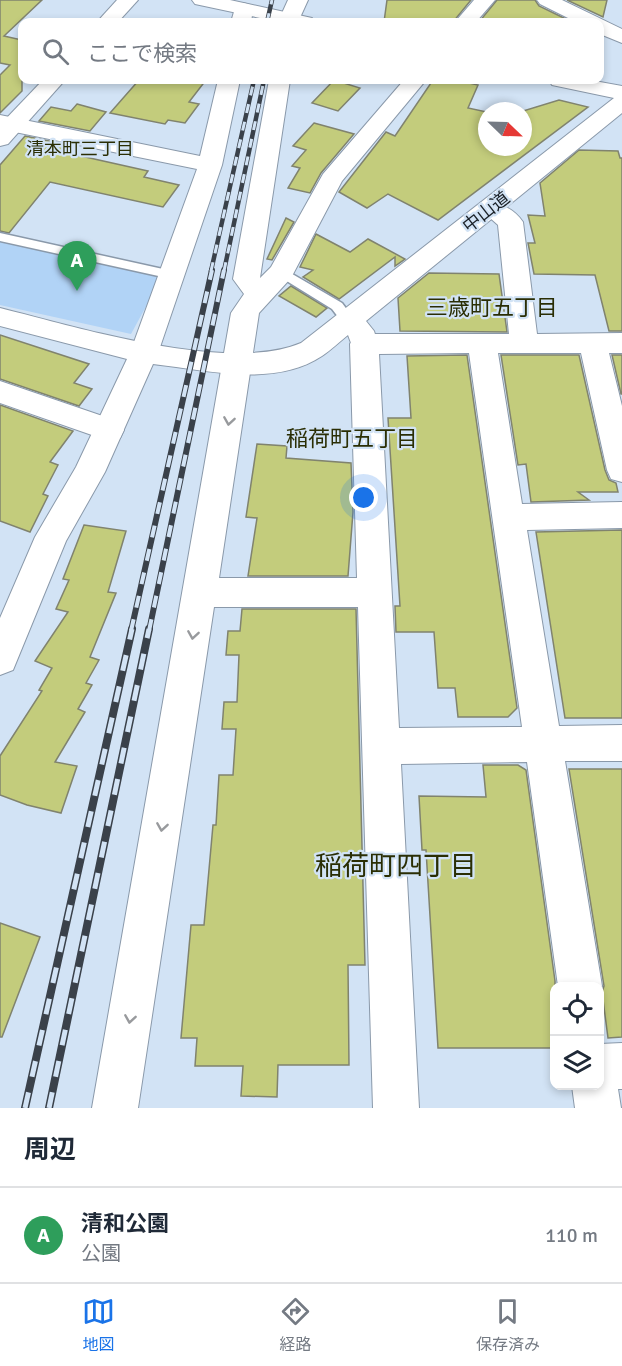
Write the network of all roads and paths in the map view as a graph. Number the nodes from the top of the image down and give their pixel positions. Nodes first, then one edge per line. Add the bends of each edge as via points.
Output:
1 (128, 0) edge
2 (202, 0) edge
3 (298, 0) edge
4 (485, 0) edge
5 (548, 0) edge
6 (243, 10) edge
7 (111, 18) edge
8 (280, 18) edge
9 (295, 18) edge
10 (469, 18) edge
11 (583, 18) edge
12 (604, 29) edge
13 (622, 38) edge
14 (50, 84) edge
15 (227, 84) edge
16 (278, 84) edge
17 (413, 84) edge
18 (579, 84) edge
19 (622, 93) edge
20 (622, 102) edge
21 (4, 128) edge
22 (210, 165) junction
23 (492, 208) junction
24 (0, 237) edge
25 (282, 272) junction
26 (172, 275) junction
27 (258, 294) junction
28 (0, 317) edge
29 (356, 332) junction
30 (608, 343) edge
31 (482, 344) junction
32 (524, 344) junction
33 (144, 353) junction
34 (238, 364) junction
35 (0, 392) edge
36 (109, 430) junction
37 (622, 470) edge
38 (622, 515) edge
39 (509, 517) junction
40 (201, 592) junction
41 (374, 593) junction
42 (0, 659) edge
43 (543, 744) junction
44 (622, 744) edge
45 (381, 746) junction
46 (579, 982) edge
47 (604, 1066) edge
48 (622, 1066) edge
49 (596, 1090) edge
50 (115, 1108) edge
51 (396, 1108) edge
52 (598, 1108) edge

1 - 7 street
2 - 6 street
3 - 9 street
4 - 10 street
5 - 11 street
6 - 8 street
12 - 13 street
14 - 21 street
15 - 22 street
16 - 27 street via 246,279
17 - 25 street via 331,179
18 - 19 street
20 - 23 street, 中山道
21 - 22 street
22 - 26 street
23 - 29 street, 中山道
23 - 32 street via 510,222
24 - 26 lane
25 - 27 street
25 - 29 lane via 337,306
26 - 33 street
27 - 34 street via 245,313
28 - 33 street, 中山道
29 - 31 street
29 - 34 street, 中山道 via 288,360
29 - 41 street
30 - 32 street
30 - 37 street
31 - 32 street
31 - 39 street
33 - 34 street, 中山道
33 - 36 street
34 -> 40 street
35 - 36 street
36 - 42 street via 51,537
38 - 39 street
39 - 43 street
40 - 41 street
40 -> 50 street
41 - 45 street
43 - 44 street
43 - 45 street
43 - 46 street
45 - 51 street
47 - 48 street
49 - 52 street

